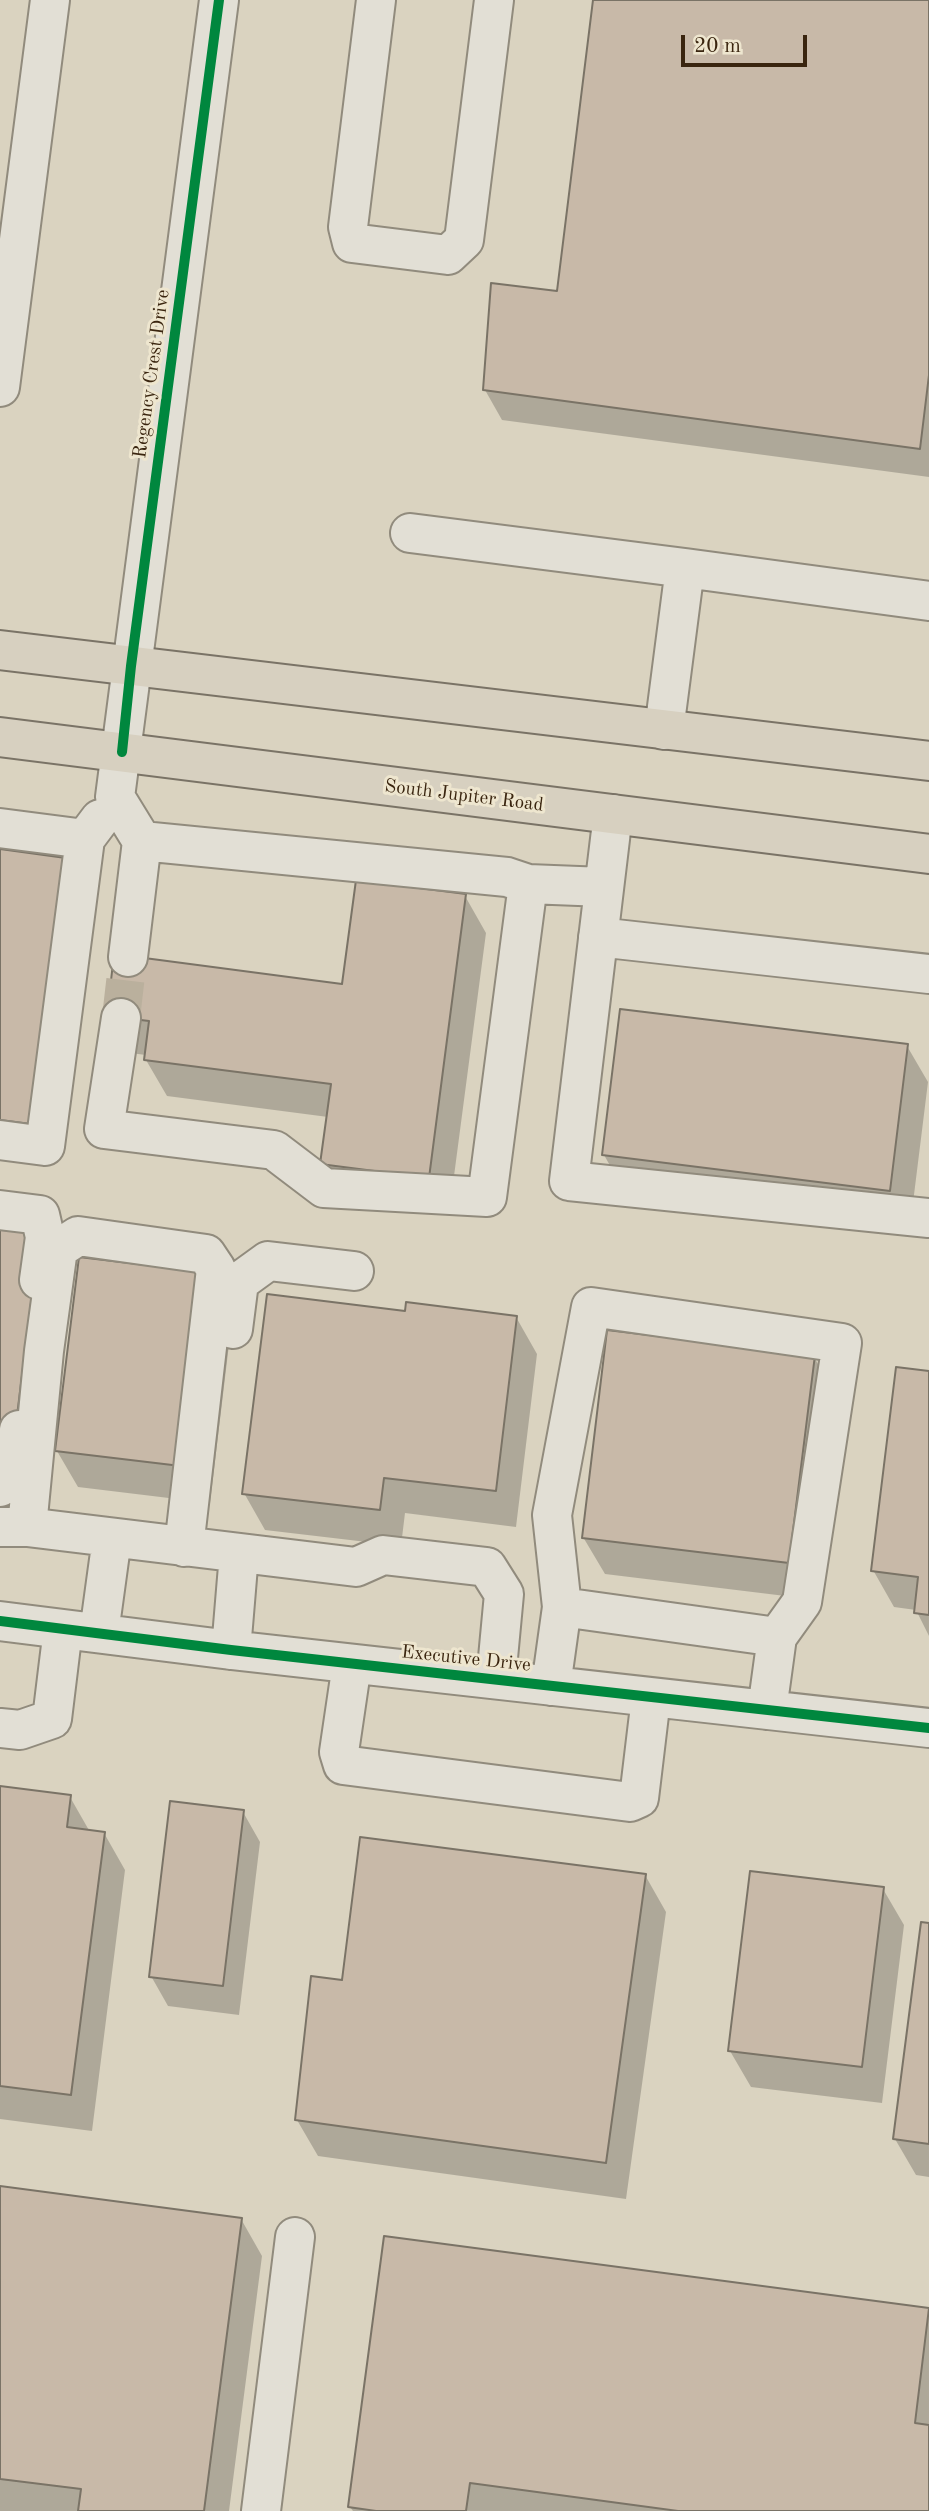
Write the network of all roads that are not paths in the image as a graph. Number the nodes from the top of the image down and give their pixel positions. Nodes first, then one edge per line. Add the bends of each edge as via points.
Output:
1 (50, 0) edge
2 (219, 0) edge
3 (376, 0) edge
4 (494, 0) edge
5 (0, 387) edge
6 (410, 533) dead end
7 (685, 568) junction
8 (929, 601) edge
9 (0, 650) edge
10 (131, 666) junction
11 (664, 730) junction
12 (0, 737) edge
13 (122, 752) junction
14 (929, 761) edge
15 (115, 797) junction
16 (613, 814) junction
17 (0, 828) edge
18 (85, 839) junction
19 (142, 841) junction
20 (929, 854) edge
21 (528, 884) junction
22 (604, 887) junction
23 (598, 937) junction
24 (128, 957) tunnel mouth
25 (929, 974) edge
26 (121, 1018) tunnel mouth
27 (0, 1140) edge
28 (0, 1210) edge
29 (929, 1218) edge
30 (354, 1271) dead end
31 (0, 1487) edge
32 (13, 1527) edge
33 (112, 1538) junction
34 (209, 1550) junction
35 (562, 1608) junction
36 (0, 1621) edge
37 (81, 1631) junction
38 (777, 1637) junction
39 (231, 1650) junction
40 (352, 1664) junction
41 (496, 1679) junction
42 (551, 1686) junction
43 (651, 1698) junction
44 (767, 1710) junction
45 (0, 1728) edge
46 (929, 1728) edge
47 (295, 2237) dead end
48 (261, 2511) edge

1 - 5 street
2 - 10 street, Regency Crest Drive
3 - 4 street via 348,227 352,243 448,255 464,240
6 - 7 street
7 - 8 street
7 - 11 street
9 - 10 main road
10 - 11 main road
10 - 13 street, Regency Crest Drive
11 - 14 main road
12 - 13 main road, South Jupiter Road
13 - 15 street, Regency Crest Drive
13 - 16 main road, South Jupiter Road
15 - 18 street
15 - 19 street
16 - 20 main road, South Jupiter Road
16 - 22 street
17 - 18 street
18 - 27 street via 46,1146
19 - 21 street via 507,877
19 - 24 street
21 - 22 street
21 - 26 street via 487,1197 324,1188 274,1150 104,1129
22 - 23 street
23 - 25 street
23 - 29 street via 569,1181
28 - 31 street via 40,1216 45,1237 15,1461
30 - 34 street via 268,1261 239,1282
32 - 33 street
32 - 34 street via 58,1249 78,1236 206,1254 216,1269
33 - 34 street
33 - 37 street
34 - 39 street
34 - 41 street via 356,1567 383,1555 487,1567 505,1594
35 - 38 street
35 - 38 street via 552,1516 592,1307 842,1343 802,1602
35 - 42 street
36 - 37 street, Executive Drive
37 - 39 street, Executive Drive
37 - 45 street via 51,1719 20,1730
38 - 44 street
39 - 40 street, Executive Drive
40 - 41 street, Executive Drive
40 - 43 street via 338,1752 343,1765 630,1802 639,1798
41 - 42 street, Executive Drive
42 - 43 street, Executive Drive
43 - 44 street, Executive Drive
44 - 46 street, Executive Drive
47 - 48 street

